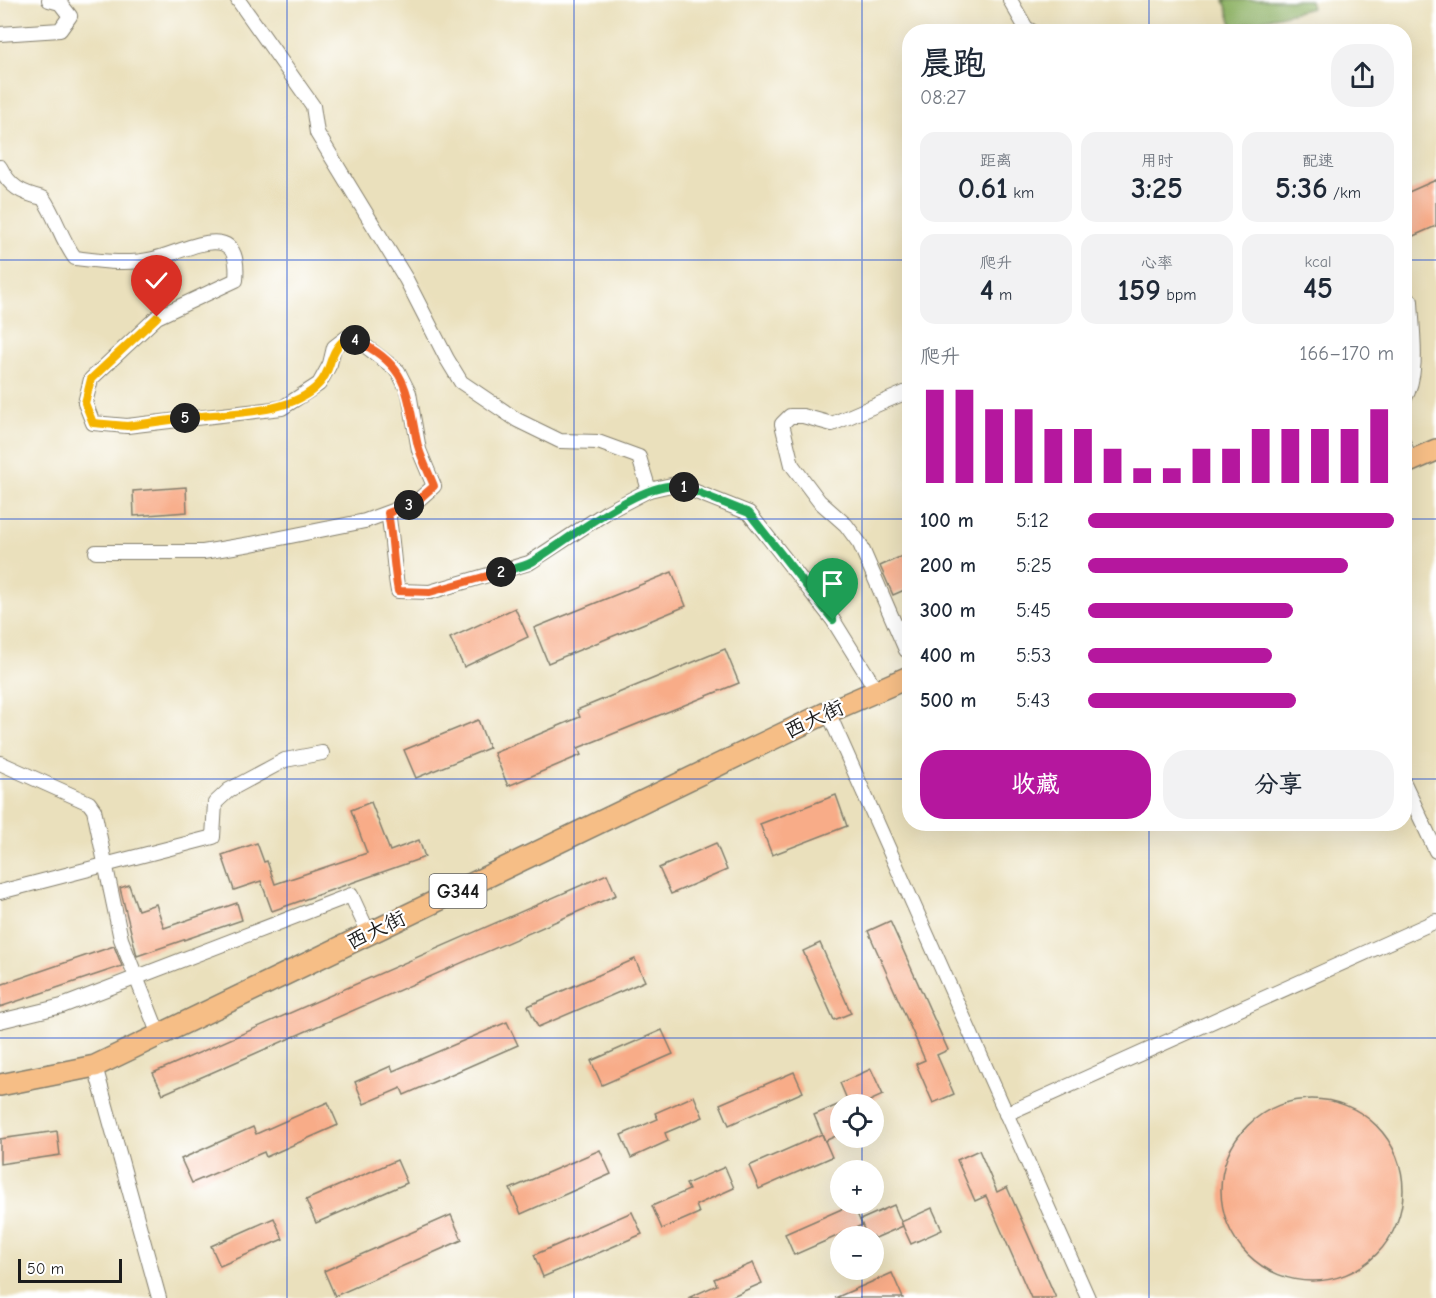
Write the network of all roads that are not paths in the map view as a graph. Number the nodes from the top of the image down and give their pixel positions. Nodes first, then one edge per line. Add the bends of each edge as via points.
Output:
1 (49, 0) edge
2 (237, 0) edge
3 (1010, 0) edge
4 (1024, 24) edge
5 (0, 34) edge
6 (0, 167) edge
7 (1412, 341) edge
8 (1412, 369) edge
9 (902, 394) edge
10 (1436, 450) edge
11 (1412, 456) edge
12 (649, 490) junction
13 (388, 513) junction
14 (96, 552) dead end
15 (902, 641) edge
16 (902, 680) edge
17 (877, 691) junction
18 (828, 712) junction
19 (322, 753) dead end
20 (0, 763) edge
21 (1412, 800) edge
22 (1436, 851) edge
23 (105, 864) junction
24 (0, 892) edge
25 (1436, 921) edge
26 (369, 934) junction
27 (137, 978) junction
28 (0, 1021) edge
29 (159, 1035) junction
30 (95, 1066) junction
31 (0, 1085) edge
32 (1006, 1114) junction
33 (159, 1298) edge
34 (1088, 1298) edge

1 - 5 street via 60,3 70,16 60,30
2 - 12 street via 314,106 316,133 406,279 461,382 517,420 560,441 598,442 639,457
3 - 4 street
6 - 13 street via 9,183 25,194 43,198 75,258 116,263 153,259 202,242 218,242 232,250 238,262 236,280 157,317 91,379 85,403 93,423 127,426 282,408 319,384 334,347 347,337 398,371 409,393 419,450 434,486 416,502
7 - 8 street
9 - 15 street via 832,424 803,416 790,416 782,424 792,465 819,501 860,544
10 - 11 highway
12 - 13 street via 607,512 529,563 430,592 398,591
12 - 17 street via 676,484 749,513 833,620
13 - 14 street via 365,521 203,552
16 - 17 highway, 西大街 / G344
17 - 18 highway, 西大街 / G344
18 - 26 highway, 西大街 / G344
18 - 32 street
19 - 23 street via 285,760 229,790 215,803 213,837
20 - 23 street via 89,803 94,810
21 - 22 street
23 - 24 street
23 - 27 street via 122,939
25 - 32 street
26 - 27 street via 351,895
26 - 29 highway, 西大街 / G344
27 - 28 street via 63,1006
27 - 29 street
29 - 30 highway, 西大街 / G344
30 - 31 highway, 西大街 / G344
30 - 33 street
32 - 34 street

